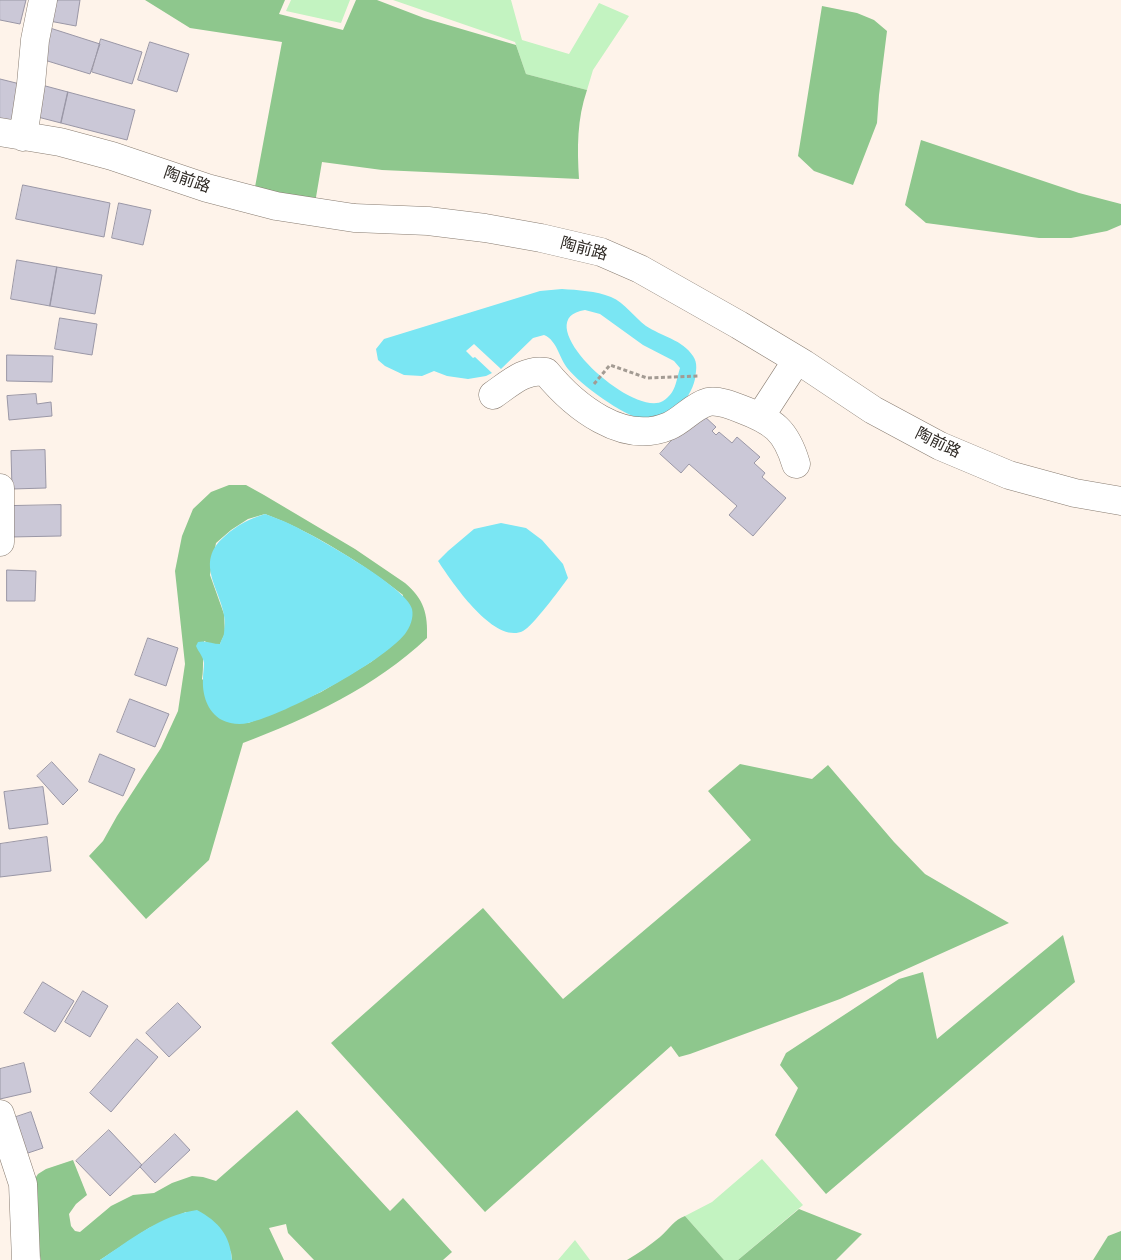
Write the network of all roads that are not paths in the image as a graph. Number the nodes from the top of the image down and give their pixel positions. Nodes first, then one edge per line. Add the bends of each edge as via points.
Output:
1 (43, 0) edge
2 (12, 134) edge
3 (797, 360) junction
4 (493, 396) dead end
5 (760, 417) junction
6 (796, 464) dead end
7 (0, 488) edge
8 (1121, 502) edge
9 (0, 542) edge
10 (0, 1114) edge
11 (26, 1260) edge

1 - 2 street via 31,84
2 - 3 street, 陶前路 via 60,142 112,156 207,188 276,206 354,218 428,221 485,228 601,252 646,272
3 - 5 street
3 - 8 street, 陶前路 via 873,410 974,461 1041,484
4 - 5 street via 523,375 537,370 546,372 602,420 638,432 656,431 671,425 699,405 710,402 727,403
5 - 6 street via 776,426 793,451
7 - 9 street
10 - 11 street via 22,1184

